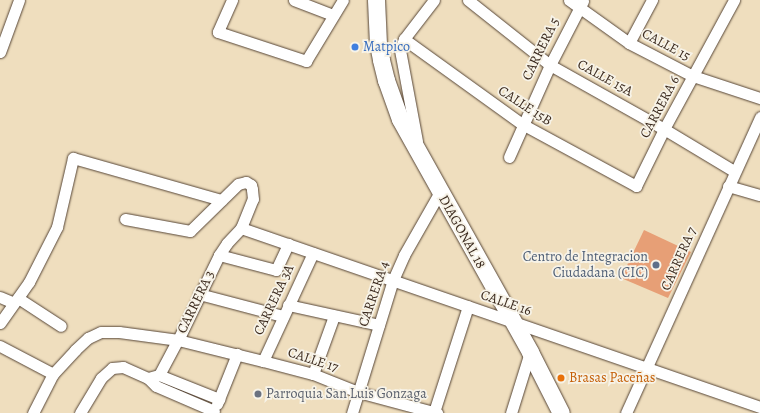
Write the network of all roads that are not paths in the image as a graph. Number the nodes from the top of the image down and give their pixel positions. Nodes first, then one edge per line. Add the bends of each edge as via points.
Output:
1 (19, 0) edge
2 (232, 0) edge
3 (294, 0) edge
4 (343, 0) edge
5 (376, 0) edge
6 (434, 0) edge
7 (468, 0) edge
8 (569, 0) edge
9 (652, 0) edge
10 (734, 0) edge
11 (581, 3) edge
12 (333, 15) junction
13 (404, 39) junction
14 (629, 42) junction
15 (0, 52) edge
16 (550, 65) junction
17 (694, 76) junction
18 (760, 98) edge
19 (760, 117) edge
20 (522, 124) junction
21 (664, 129) junction
22 (420, 156) junction
23 (509, 157) dead end
24 (734, 171) junction
25 (636, 186) joint
26 (728, 186) junction
27 (440, 192) junction
28 (760, 195) edge
29 (221, 200) junction
30 (125, 219) dead end
31 (241, 228) junction
32 (288, 244) junction
33 (313, 253) junction
34 (219, 255) junction
35 (393, 280) junction
36 (199, 294) junction
37 (0, 297) edge
38 (16, 301) junction
39 (288, 305) junction
40 (468, 306) junction
41 (283, 316) junction
42 (334, 316) junction
43 (512, 321) junction
44 (0, 323) edge
45 (379, 325) junction
46 (61, 326) dead end
47 (178, 340) junction
48 (0, 346) edge
49 (530, 352) junction
50 (237, 354) junction
51 (263, 361) junction
52 (646, 368) junction
53 (53, 374) junction
54 (313, 374) junction
55 (154, 377) junction
56 (358, 392) junction
57 (219, 398) junction
58 (760, 407) edge
59 (214, 412) edge
60 (33, 413) edge
61 (80, 413) edge
62 (352, 413) edge
63 (436, 413) edge
64 (511, 413) edge
65 (561, 413) edge
66 (626, 413) edge

1 - 15 street
2 - 12 street via 218,32 306,61
3 - 12 street
4 - 12 street
5 - 22 main road, DIAGONAL 18 via 378,44 393,100 400,120
6 - 13 street
7 - 16 street, CALLE 15A
8 - 11 street, CALLE 15
9 - 14 street
10 - 17 street, CARRERA 6
11 - 14 street, CALLE 15
11 - 16 street, CARRERA 5
13 - 20 street, CALLE 15B
13 - 22 street via 400,50
14 - 17 street, CALLE 15
16 - 20 street, CARRERA 5
16 - 21 street, CALLE 15A
17 - 18 street, CALLE 15
17 - 21 street, CARRERA 6
19 - 24 street, CARRERA 7
20 - 23 street, CARRERA 5
20 - 25 street, CALLE 15B
21 - 24 street, CALLE 15A
21 - 25 street, CARRERA 6
22 - 27 main road, DIAGONAL 18
24 - 26 street, CARRERA 7
26 - 28 street
26 - 52 street, CARRERA 7
27 - 35 street, CARRERA 4 via 404,255
27 - 43 main road, DIAGONAL 18
29 - 30 street via 190,231
29 - 31 street via 238,184 246,182 251,185 252,200
29 - 38 street via 73,158 57,227 29,282
31 - 32 street, CALLE 16
31 - 34 street, CARRERA 3
32 - 33 street, CALLE 16
32 - 34 street, CARRERA 3A via 276,270
33 - 35 street, CALLE 16
33 - 39 street, CARRERA 3A
34 - 36 street, CARRERA 3
35 - 40 street, CALLE 16
35 - 45 street, CARRERA 4
36 - 41 street
36 - 47 street, CARRERA 3
37 - 38 street
38 - 44 street
38 - 46 street
39 - 41 street, CARRERA 3A
39 - 42 street
40 - 43 street, CALLE 16
40 - 63 street
41 - 51 street, CARRERA 3A
42 - 45 street
42 - 54 street
43 - 49 main road, DIAGONAL 18
43 - 52 street, CALLE 16
45 - 56 street, CARRERA 4
47 - 50 street, CALLE 17
47 - 53 street, CALLE 17 via 101,332 88,338
47 - 55 street, CARRERA 3
48 - 53 street
49 - 64 street
49 - 65 main road, DIAGONAL 18
50 - 51 street, CALLE 17
50 - 57 street
51 - 54 street, CALLE 17
52 - 58 street, CALLE 16
52 - 66 street, CARRERA 7
53 - 60 street, CALLE 17
54 - 56 street, CALLE 17
55 - 57 street
55 - 59 street via 156,386
55 - 61 street via 123,367 112,368 101,378
56 - 62 street, CARRERA 4
56 - 63 street, CALLE 17
57 - 59 street

